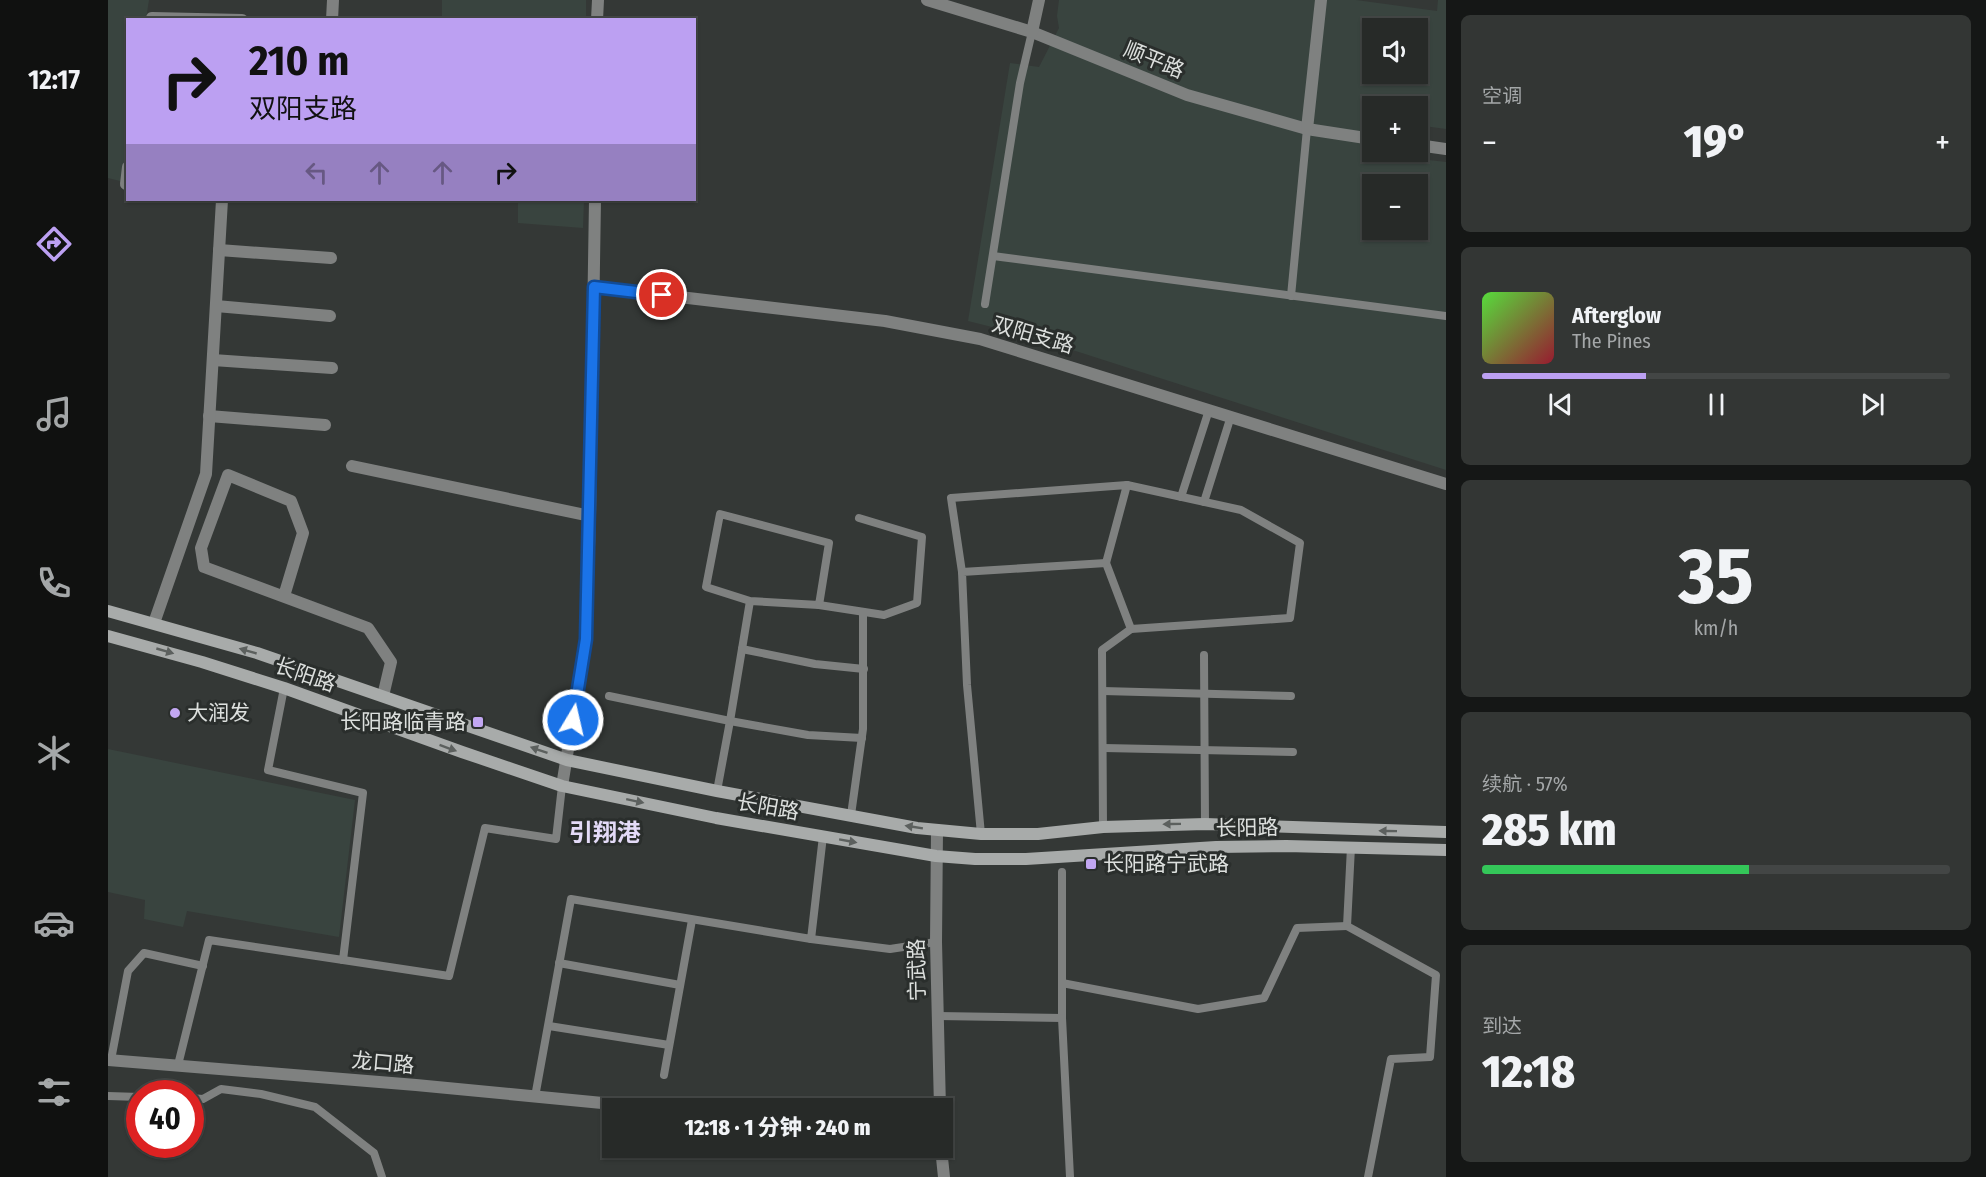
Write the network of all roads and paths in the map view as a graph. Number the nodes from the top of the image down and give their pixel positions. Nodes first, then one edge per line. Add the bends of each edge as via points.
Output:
1 (333, 0) edge
2 (598, 0) edge
3 (927, 0) edge
4 (1039, 0) edge
5 (1321, 0) edge
6 (332, 18) edge
7 (597, 18) edge
8 (1032, 32) junction
9 (1307, 129) junction
10 (1362, 137) edge
11 (1428, 146) edge
12 (1446, 149) edge
13 (222, 201) edge
14 (595, 201) edge
15 (219, 250) junction
16 (993, 256) junction
17 (331, 258) dead end
18 (594, 287) junction
19 (1291, 296) junction
20 (985, 304) dead end
21 (216, 306) junction
22 (330, 316) dead end
23 (1446, 316) edge
24 (213, 360) junction
25 (332, 368) dead end
26 (1209, 410) junction
27 (209, 416) junction
28 (1231, 416) junction
29 (325, 424) dead end
30 (352, 466) dead end
31 (1446, 484) edge
32 (1127, 485) junction
33 (1181, 497) junction
34 (1203, 502) junction
35 (590, 516) junction
36 (859, 518) dead end
37 (1106, 562) junction
38 (962, 572) junction
39 (284, 596) junction
40 (750, 601) junction
41 (819, 605) junction
42 (108, 611) edge
43 (863, 612) junction
44 (154, 623) junction
45 (1131, 629) junction
46 (108, 636) edge
47 (742, 649) junction
48 (1204, 655) dead end
49 (864, 669) junction
50 (284, 688) junction
51 (1103, 691) junction
52 (1204, 694) junction
53 (383, 696) junction
54 (609, 696) dead end
55 (1291, 696) dead end
56 (730, 721) junction
57 (862, 738) junction
58 (1104, 748) junction
59 (1204, 750) junction
60 (1293, 752) dead end
61 (567, 760) junction
62 (562, 786) junction
63 (717, 791) junction
64 (851, 815) junction
65 (1205, 824) junction
66 (1103, 827) junction
67 (937, 830) junction
68 (1446, 832) edge
69 (981, 834) junction
70 (823, 836) junction
71 (1351, 847) junction
72 (1446, 850) edge
73 (936, 856) junction
74 (1062, 872) dead end
75 (692, 920) junction
76 (1347, 926) junction
77 (811, 939) junction
78 (936, 942) junction
79 (343, 960) junction
80 (559, 963) junction
81 (203, 966) junction
82 (1062, 983) junction
83 (680, 985) junction
84 (938, 1016) junction
85 (1062, 1018) junction
86 (549, 1026) junction
87 (669, 1045) junction
88 (109, 1060) edge
89 (178, 1065) junction
90 (664, 1075) dead end
91 (108, 1095) edge
92 (126, 1096) edge
93 (535, 1097) junction
94 (204, 1098) edge
95 (940, 1098) edge
96 (602, 1103) edge
97 (942, 1158) edge
98 (382, 1177) edge
99 (944, 1177) edge
100 (1070, 1177) edge
101 (1368, 1177) edge

1 - 6 street
2 - 7 street
3 - 8 street, 顺平路
4 - 8 street
5 - 9 street
8 - 9 street, 顺平路 via 1187,94
8 - 16 lane via 1020,83
9 - 10 street, 顺平路
9 - 19 lane
11 - 12 street
13 - 15 street
14 - 18 street
15 - 17 street
15 - 21 street
16 - 19 lane
16 - 20 lane
18 - 26 street, 双阳支路 via 885,321 946,332 1013,348
18 - 35 street
19 - 23 lane
21 - 22 street
21 - 24 street
24 - 25 street
24 - 27 street
26 - 28 street, 双阳支路
26 - 33 lane
27 - 29 street
27 - 44 street via 206,474
28 - 31 street, 双阳支路
28 - 34 lane
30 - 35 street
32 - 33 lane
32 - 37 lane
32 - 38 lane via 951,498
33 - 34 lane
34 - 45 lane via 1241,510 1300,543 1290,618
35 - 61 street via 586,639
36 - 43 lane via 922,537 917,603 884,615
37 - 38 lane
37 - 45 lane
38 - 69 lane via 967,685
39 - 39 street via 204,567 201,548 228,476 291,501 303,533
39 - 53 street via 368,628 391,662
40 - 41 lane
40 - 41 lane via 706,586 720,514 829,543
40 - 47 lane
41 - 43 lane
42 - 44 main road, 长阳路
43 - 49 lane
53 -> 44 main road, 长阳路
45 - 51 lane via 1102,650
46 -> 50 main road, 长阳路
47 - 49 lane via 814,664
47 - 56 lane
48 - 52 lane
49 - 57 lane
50 -> 62 main road, 长阳路
50 - 79 lane via 268,770 363,793
51 - 52 lane
51 - 58 lane
52 - 55 lane
52 - 59 lane
61 -> 53 main road, 长阳路
54 - 56 lane
56 - 57 lane via 808,735
56 - 63 lane
57 - 64 lane
58 - 59 lane
58 - 66 lane
59 - 60 lane
59 - 65 lane
61 - 62 street
61 - 63 main road, 长阳路
62 -> 70 main road, 长阳路
62 - 79 lane via 556,839 485,828 449,976
63 - 64 main road, 长阳路
67 -> 64 main road, 长阳路
65 -> 66 main road, 长阳路
68 -> 65 main road, 长阳路
66 - 69 main road, 长阳路 via 1038,834
67 - 69 main road, 长阳路
67 - 73 street, 宁武路
70 -> 73 main road, 长阳路
70 - 77 lane
71 - 72 main road, 长阳路
71 - 73 main road, 长阳路 via 1216,847 1026,860
71 - 76 lane
73 - 78 street, 宁武路
74 - 82 lane
75 - 77 lane
75 - 80 lane via 571,899
75 - 83 lane
76 - 82 lane via 1297,928 1264,998 1198,1009
76 - 101 lane via 1436,975 1430,1058 1390,1059
77 - 78 lane via 890,949
78 - 84 street, 宁武路
79 - 81 lane via 209,940
80 - 83 lane
80 - 86 lane
81 - 88 lane via 144,953 128,971
81 - 89 lane
82 - 85 lane
83 - 87 lane
84 - 85 lane
84 - 95 street, 宁武路
85 - 100 lane
86 - 87 lane
86 - 93 lane
87 - 90 lane
88 - 89 street, 龙口路
89 - 93 street, 龙口路
91 - 92 lane
93 - 96 street, 龙口路
94 - 98 lane via 221,1089 315,1107 374,1153
97 - 99 street

